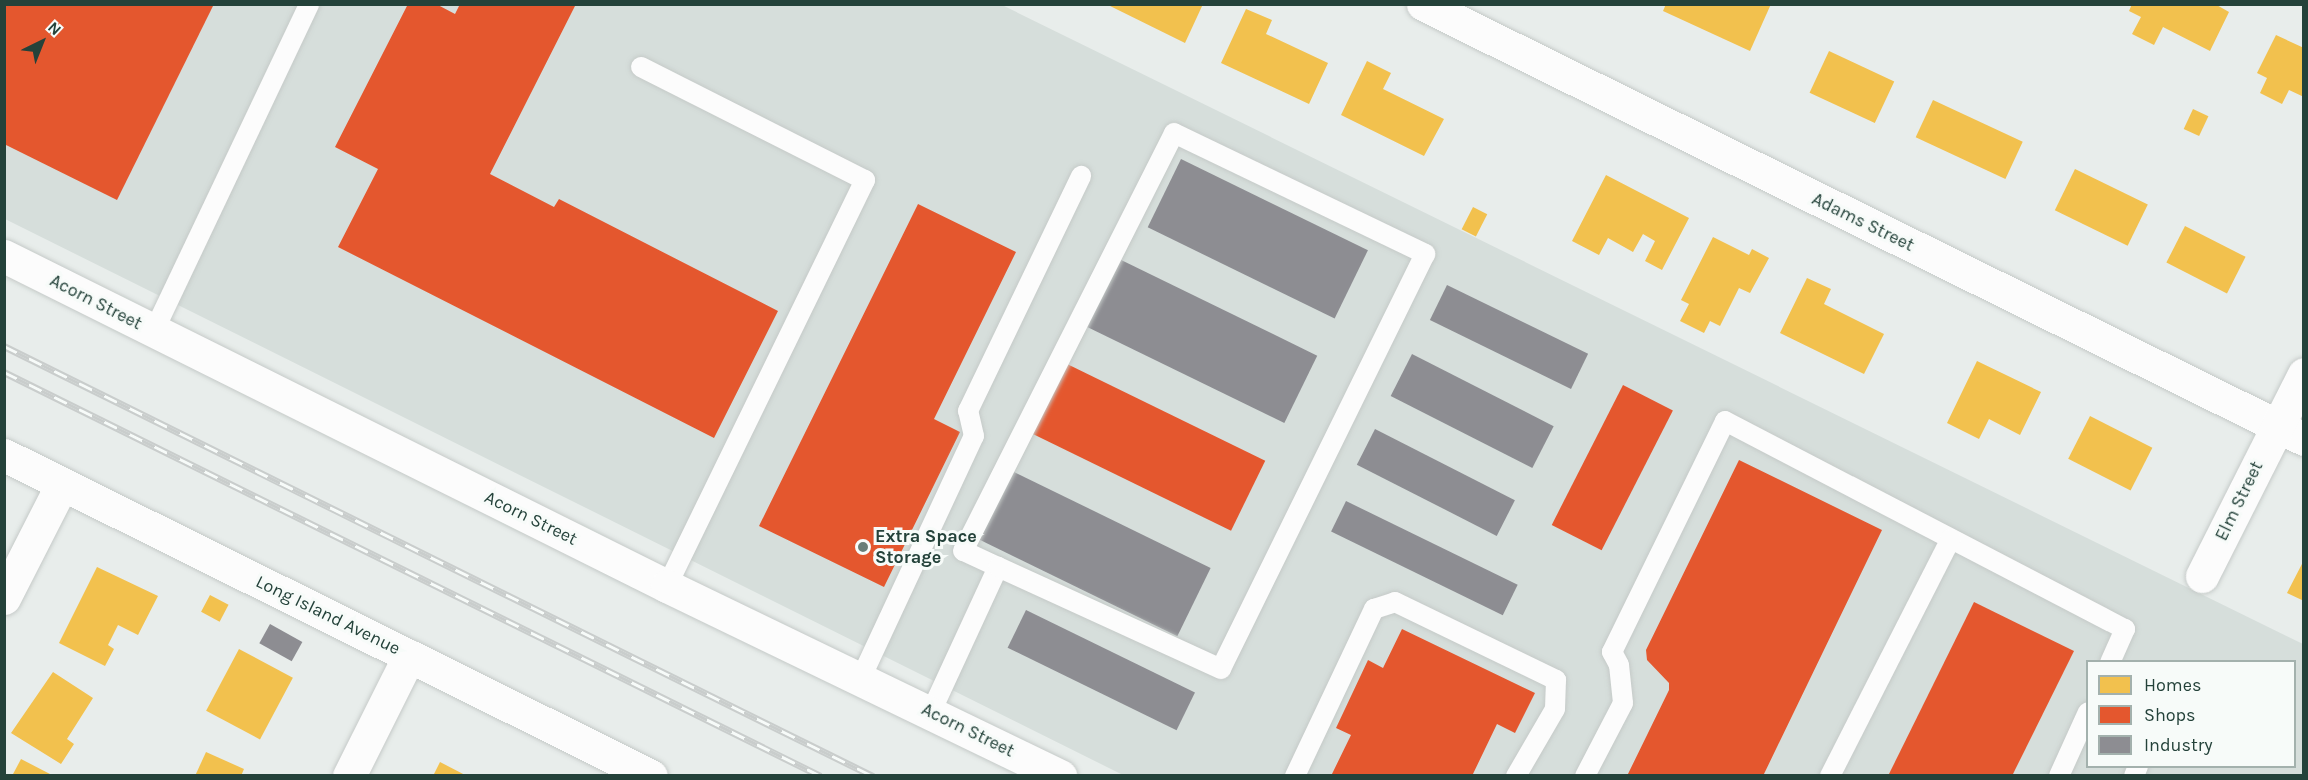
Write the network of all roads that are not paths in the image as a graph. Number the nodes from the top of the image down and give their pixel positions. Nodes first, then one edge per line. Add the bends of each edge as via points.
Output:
1 (309, 4) edge
2 (1424, 4) edge
3 (641, 67) dead end
4 (1081, 176) dead end
5 (4, 256) edge
6 (154, 331) junction
7 (2304, 374) edge
8 (2290, 433) edge
9 (4, 456) edge
10 (62, 484) junction
11 (1951, 539) junction
12 (998, 567) junction
13 (2202, 576) dead end
14 (667, 586) junction
15 (4, 598) edge
16 (409, 656) junction
17 (2111, 660) edge
18 (861, 678) junction
19 (931, 712) junction
20 (2086, 716) edge
21 (349, 776) edge
22 (651, 776) edge
23 (1060, 776) edge
24 (1295, 776) edge
25 (1516, 776) edge
26 (1585, 776) edge
27 (1830, 776) edge
28 (2059, 776) edge

1 - 6 lane
2 - 8 street, Adams Street
3 - 14 lane via 865,180
4 - 18 lane via 968,411 974,436
5 - 6 street, Acorn Street
6 - 14 street, Acorn Street
7 - 8 street, Elm Street
8 - 13 street, Elm Street
9 - 10 street, Long Island Avenue
10 - 15 street
10 - 16 street, Long Island Avenue
11 - 17 lane via 2125,629
11 - 26 lane via 1725,421 1612,652 1619,665 1623,703
11 - 27 lane
12 - 12 lane via 963,551 1174,133 1425,254 1221,669
12 - 19 lane
14 - 18 street, Acorn Street
16 - 21 street
16 - 22 street, Long Island Avenue
18 - 19 street, Acorn Street
19 - 23 street, Acorn Street
20 - 28 lane
24 - 25 lane via 1374,609 1395,602 1556,680 1555,709

